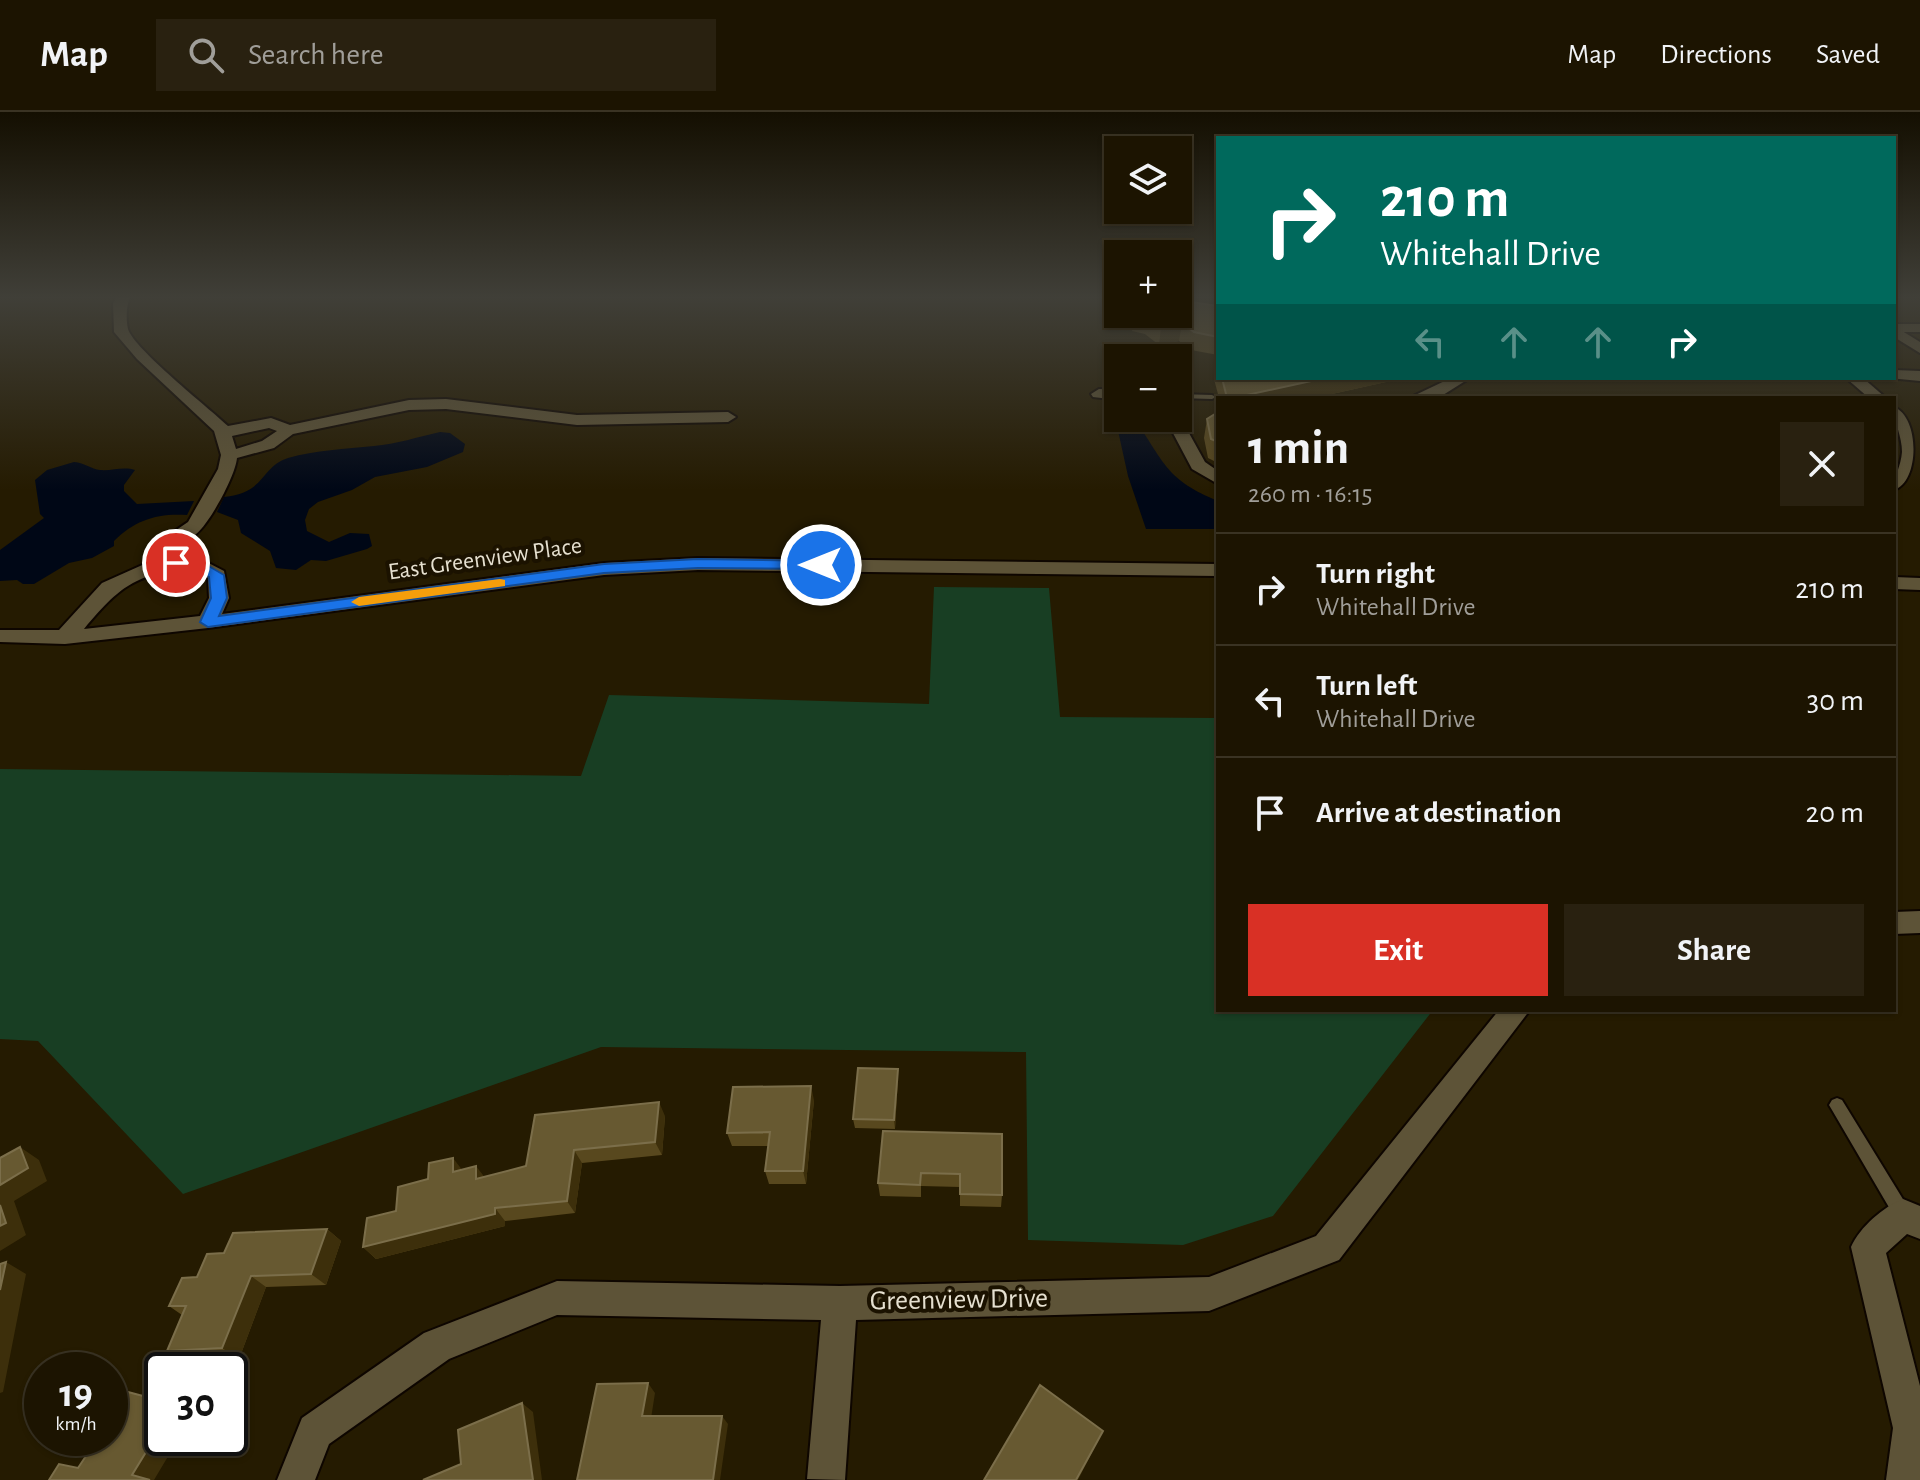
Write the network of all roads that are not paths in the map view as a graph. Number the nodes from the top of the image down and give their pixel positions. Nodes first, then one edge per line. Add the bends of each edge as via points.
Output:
1 (148, 362) edge
2 (1896, 375) edge
3 (1920, 376) edge
4 (1459, 380) edge
5 (1856, 380) edge
6 (1099, 394) dead end
7 (1104, 394) edge
8 (1192, 396) edge
9 (1424, 396) edge
10 (1876, 396) edge
11 (1212, 397) dead end
12 (1896, 414) edge
13 (728, 417) dead end
14 (288, 430) junction
15 (225, 432) junction
16 (1180, 432) edge
17 (229, 455) junction
18 (1216, 478) edge
19 (1896, 482) edge
20 (195, 525) junction
21 (195, 562) junction
22 (156, 566) junction
23 (1216, 570) edge
24 (1896, 583) edge
25 (1920, 584) edge
26 (208, 622) junction
27 (0, 636) edge
28 (65, 637) junction
29 (1920, 922) edge
30 (1896, 923) edge
31 (1514, 1012) edge
32 (1837, 1105) dead end
33 (1911, 1219) edge
34 (840, 1303) junction
35 (1916, 1425) edge
36 (826, 1479) edge
37 (296, 1480) edge
38 (1905, 1480) edge

1 - 15 street
2 - 3 street
4 - 9 street
5 - 10 street
6 - 7 street
8 - 11 lane
12 - 19 street via 1911,443 1906,469
13 - 14 street via 577,420 482,406 409,405
14 - 15 street via 271,423
14 - 17 street via 263,447
15 - 17 street
16 - 18 street via 1198,465
17 - 20 street via 227,469
20 - 21 street via 203,531
20 - 22 street via 170,543
21 - 22 street
21 - 26 street via 217,575 219,598
22 - 28 street via 109,587
23 - 26 street, East Greenview Place via 698,564 604,569
24 - 25 street
26 - 28 street, East Greenview Place
27 - 28 street, East Greenview Place
29 - 30 street
31 - 34 street, Greenview Drive via 1327,1248 1209,1294
32 - 33 lane
33 - 35 street via 1868,1247
34 - 36 street
34 - 37 street, Greenview Drive via 557,1298 437,1346 315,1431
35 - 38 street

